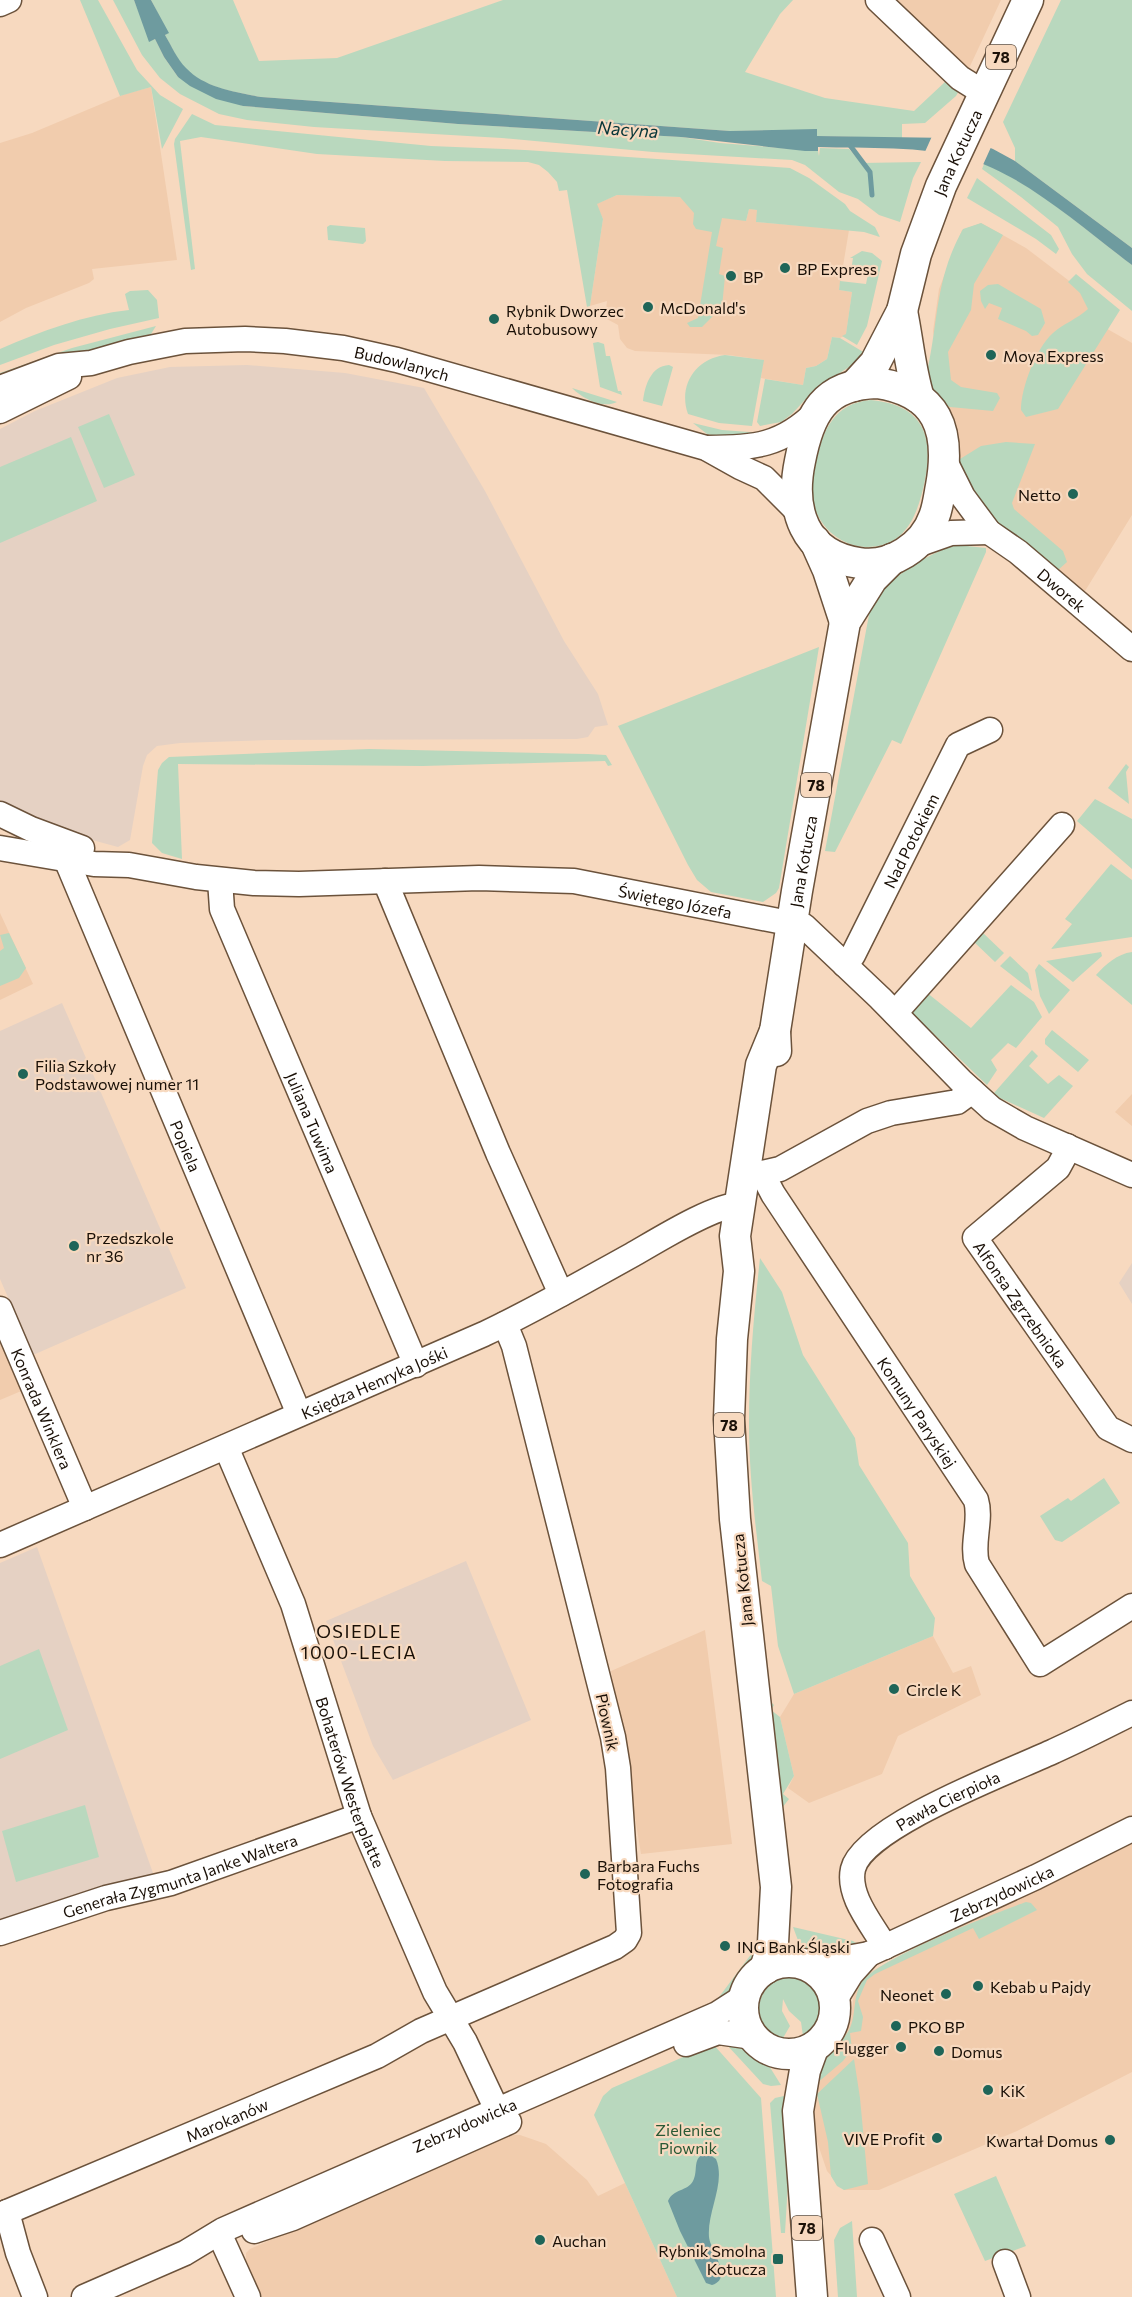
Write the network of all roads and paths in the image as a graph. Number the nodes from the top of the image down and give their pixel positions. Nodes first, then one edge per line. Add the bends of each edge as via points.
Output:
1 (9, 0) edge
2 (878, 0) edge
3 (1029, 0) edge
4 (0, 4) edge
5 (980, 103) junction
6 (902, 311) junction
7 (91, 363) junction
8 (854, 386) junction
9 (0, 388) edge
10 (919, 398) junction
11 (0, 411) edge
12 (817, 411) junction
13 (706, 448) junction
14 (945, 461) junction
15 (799, 513) junction
16 (989, 532) junction
17 (815, 541) junction
18 (903, 553) junction
19 (845, 622) junction
20 (1132, 649) edge
21 (990, 730) dead end
22 (0, 814) edge
23 (1062, 825) dead end
24 (0, 848) edge
25 (65, 851) junction
26 (220, 880) junction
27 (385, 881) junction
28 (792, 924) junction
29 (845, 965) junction
30 (895, 1013) junction
31 (775, 1031) junction
32 (972, 1091) junction
33 (1067, 1146) junction
34 (762, 1173) junction
35 (1132, 1175) edge
36 (740, 1205) junction
37 (739, 1271) junction
38 (561, 1294) junction
39 (0, 1310) edge
40 (505, 1324) junction
41 (416, 1365) junction
42 (299, 1414) junction
43 (1132, 1440) edge
44 (226, 1447) junction
45 (85, 1508) junction
46 (0, 1545) edge
47 (1132, 1606) edge
48 (1132, 1713) edge
49 (359, 1816) junction
50 (1132, 1829) edge
51 (776, 1887) junction
52 (0, 1933) edge
53 (877, 1951) junction
54 (809, 1967) junction
55 (765, 1969) junction
56 (745, 1996) junction
57 (835, 2000) junction
58 (451, 2019) junction
59 (761, 2044) junction
60 (813, 2048) junction
61 (497, 2110) junction
62 (798, 2111) junction
63 (3, 2213) edge
64 (221, 2237) junction
65 (872, 2240) dead end
66 (1005, 2262) dead end
67 (35, 2297) edge
68 (84, 2297) edge
69 (248, 2297) edge
70 (812, 2297) edge
71 (898, 2297) edge
72 (1018, 2297) edge

1 - 4 street
2 - 5 street via 960,78
3 - 5 main road, Jana Kotucza / 78
5 - 6 main road, Jana Kotucza / 78 via 941,186 916,254
6 - 8 main road, Jana Kotucza / 78 via 875,363
6 - 10 main road, Jana Kotucza / 78 via 911,373
7 - 9 street, Budowlanych via 59,366
7 - 11 street, Budowlanych
7 - 13 street, Budowlanych via 185,341 264,340 342,348 416,365
8 - 10 main road, 78 via 889,385
8 - 12 main road, 78 via 837,393
10 - 14 main road, 78 via 942,430
12 - 13 street, Budowlanych via 790,432 760,445
12 - 15 main road, 78 via 806,431 797,475
13 - 15 street, Budowlanych via 764,478
14 - 16 street, Dworek via 959,491
14 - 18 main road, 78 via 933,519 925,534
15 - 17 main road, 78
16 - 18 street via 951,533
16 - 20 street, Dworek
17 - 18 main road, 78 via 842,560 870,564
17 - 19 main road, Jana Kotucza / 78
18 - 19 main road, Jana Kotucza / 78 via 872,579
19 - 28 main road, Jana Kotucza / 78
21 - 29 street, Nad Potokiem via 958,745
22 - 25 street, Świętego Józefa
23 - 30 street
24 - 25 street, Świętego Józefa
25 - 26 street, Świętego Józefa via 94,864 129,865
25 - 42 street, Popiela
26 - 27 street, Świętego Józefa via 270,884
26 - 41 street, Juliana Tuwima via 222,909
27 - 28 street, Świętego Józefa via 574,881
27 - 38 street
28 - 29 street, Świętego Józefa via 804,926
28 - 31 main road, Jana Kotucza / 78
29 - 30 street, Świętego Józefa
30 - 32 street, Świętego Józefa
31 - 34 main road, Jana Kotucza / 78 via 777,1068
31 - 36 main road, Jana Kotucza / 78 via 761,1065
32 - 33 street, Świętego Józefa via 1005,1117
32 - 34 street via 957,1102 867,1121 780,1169
33 - 35 street, Świętego Józefa
33 - 43 street, Alfonsa Zgrzebnioka via 1058,1168 975,1238 1108,1428
34 - 37 main road, Jana Kotucza / 78 via 752,1237
34 - 47 street, Komuny Paryskiej via 976,1500 977,1564 1040,1664
36 - 37 main road, Jana Kotucza / 78 via 735,1236
36 - 38 street, Księdza Henryka Jośki via 726,1206 685,1226
37 - 51 main road, Jana Kotucza / 78 via 730,1378 731,1464
38 - 40 street, Księdza Henryka Jośki
39 - 45 street, Konrada Winklera
40 - 41 street, Księdza Henryka Jośki
40 - 58 street, Piownik via 514,1346 613,1737 629,1933 615,1947
41 - 42 street, Księdza Henryka Jośki
42 - 44 street, Księdza Henryka Jośki
44 - 45 street, Księdza Henryka Jośki
44 - 49 street, Bohaterów Westerplatte via 288,1591
45 - 46 street, Księdza Henryka Jośki
48 - 53 street, Pawła Cierpioła via 893,1827 871,1845 856,1862 852,1880
49 - 52 street, Generała Zygmunta Janke Waltera via 171,1883 106,1898
49 - 58 street, Bohaterów Westerplatte via 435,1992
50 - 53 street, Zebrzydowicka
51 - 54 main road, Jana Kotucza / 78 via 790,1938
51 - 55 main road, Jana Kotucza / 78 via 773,1942
53 - 54 street, Zebrzydowicka
53 - 57 street, Zebrzydowicka via 847,1979
54 - 55 main road via 787,1962
54 - 57 main road, 78 via 828,1982
55 - 56 main road, 78 via 751,1982
56 - 59 main road, 78 via 744,2018
56 - 61 street, Zebrzydowicka via 717,2014
57 - 60 main road, 78 via 832,2027
58 - 61 street, Bohaterów Westerplatte
58 - 63 street, Marokanów via 377,2056
59 - 60 main road via 792,2055
59 - 62 main road, 78 via 783,2071
59 - 64 street, Zebrzydowicka via 725,2032 708,2035 302,2215
60 - 62 main road, 78
61 - 64 street, Zebrzydowicka
62 - 70 main road, 78
63 - 67 street
64 - 68 street, Zebrzydowicka
64 - 69 street
65 - 71 street
66 - 72 street

